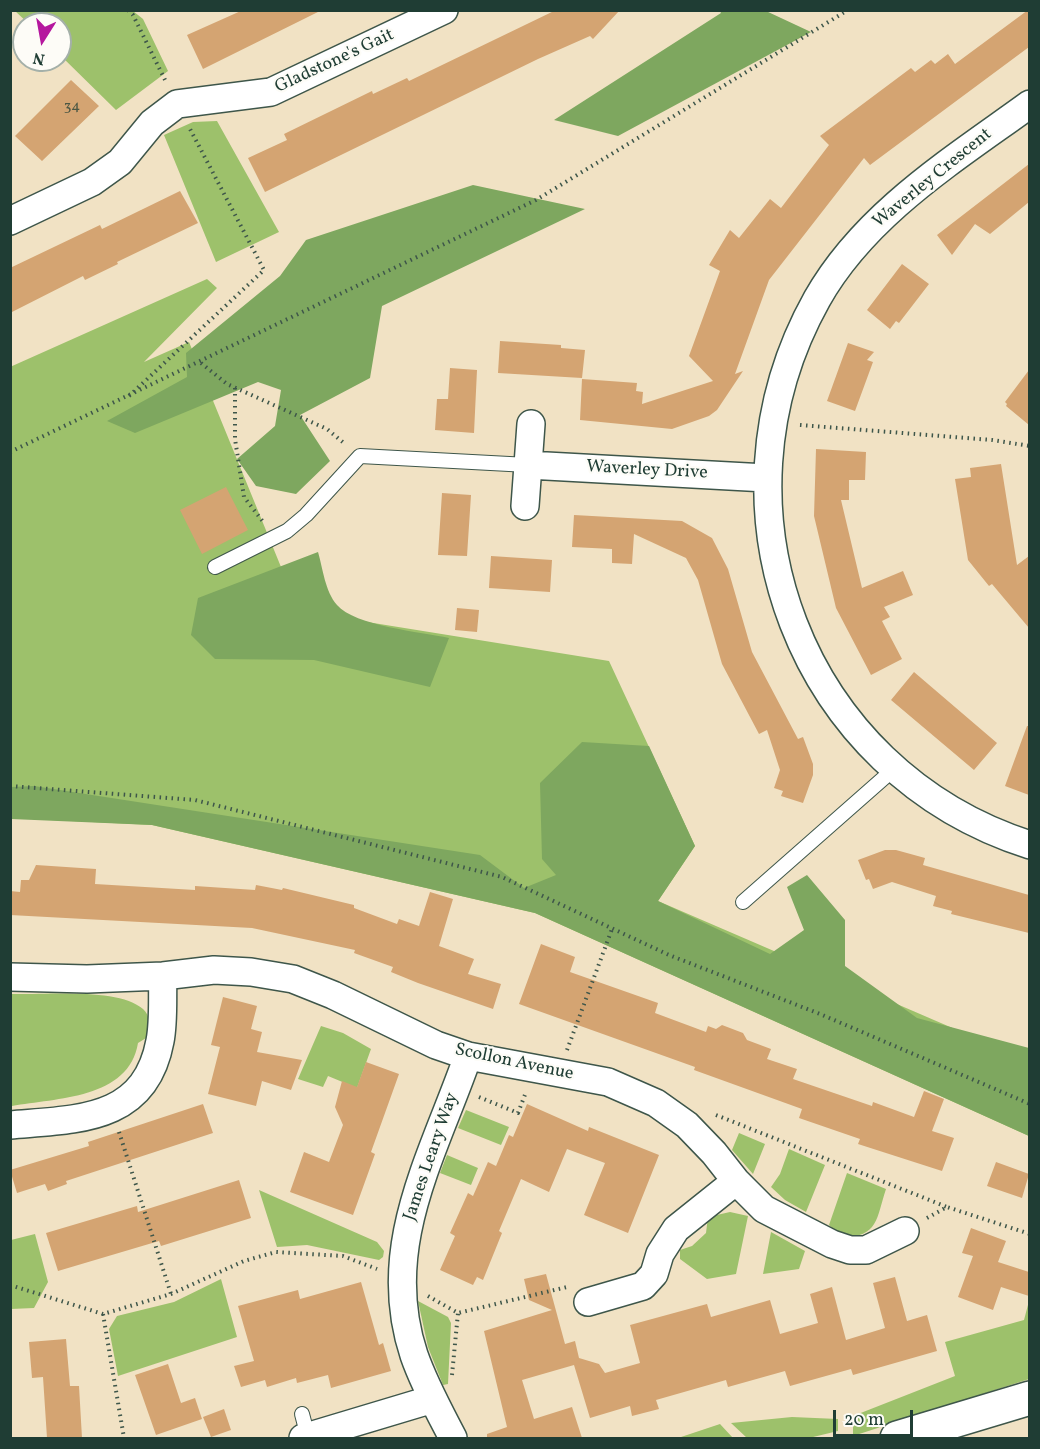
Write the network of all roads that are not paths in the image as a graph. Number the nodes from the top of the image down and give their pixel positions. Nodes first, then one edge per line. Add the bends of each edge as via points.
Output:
1 (444, 10) edge
2 (1029, 104) edge
3 (10, 221) edge
4 (531, 424) dead end
5 (528, 465) junction
6 (766, 478) junction
7 (525, 506) dead end
8 (215, 567) dead end
9 (894, 769) junction
10 (1029, 845) edge
11 (743, 903) dead end
12 (163, 976) junction
13 (10, 978) edge
14 (468, 1056) junction
15 (10, 1125) edge
16 (736, 1181) junction
17 (905, 1231) road end
18 (588, 1302) road end
19 (1029, 1398) edge
20 (433, 1399) junction
21 (304, 1430) edge
22 (453, 1438) edge
23 (897, 1438) edge

1 - 3 street, Gladstone's Gait via 271,92 177,104 152,123 120,162 92,182
2 - 6 street, Waverley Crescent via 891,208 839,265 818,297 786,368 772,423
4 - 5 street
5 - 6 street, Waverley Drive
5 - 7 street
5 - 8 lane via 360,456 306,515 276,537
6 - 9 street, Waverley Crescent via 774,560 796,634 819,681 856,731
9 - 10 street, Waverley Crescent via 975,824
9 - 11 lane
12 - 13 street, Scollon Avenue
12 - 14 street, Scollon Avenue via 214,970 293,979
12 - 15 street via 160,1040 154,1063 146,1080 131,1096 112,1110
14 - 16 street, Scollon Avenue via 608,1082 656,1103 687,1125
14 - 20 street, James Leary Way via 411,1206 401,1281 414,1355
16 - 17 street, Scollon Avenue via 764,1209 805,1232 850,1250 866,1250
16 - 18 street via 676,1230 660,1254 654,1274 643,1286
19 - 23 main road
20 - 21 street
20 - 22 street, James Leary Way

